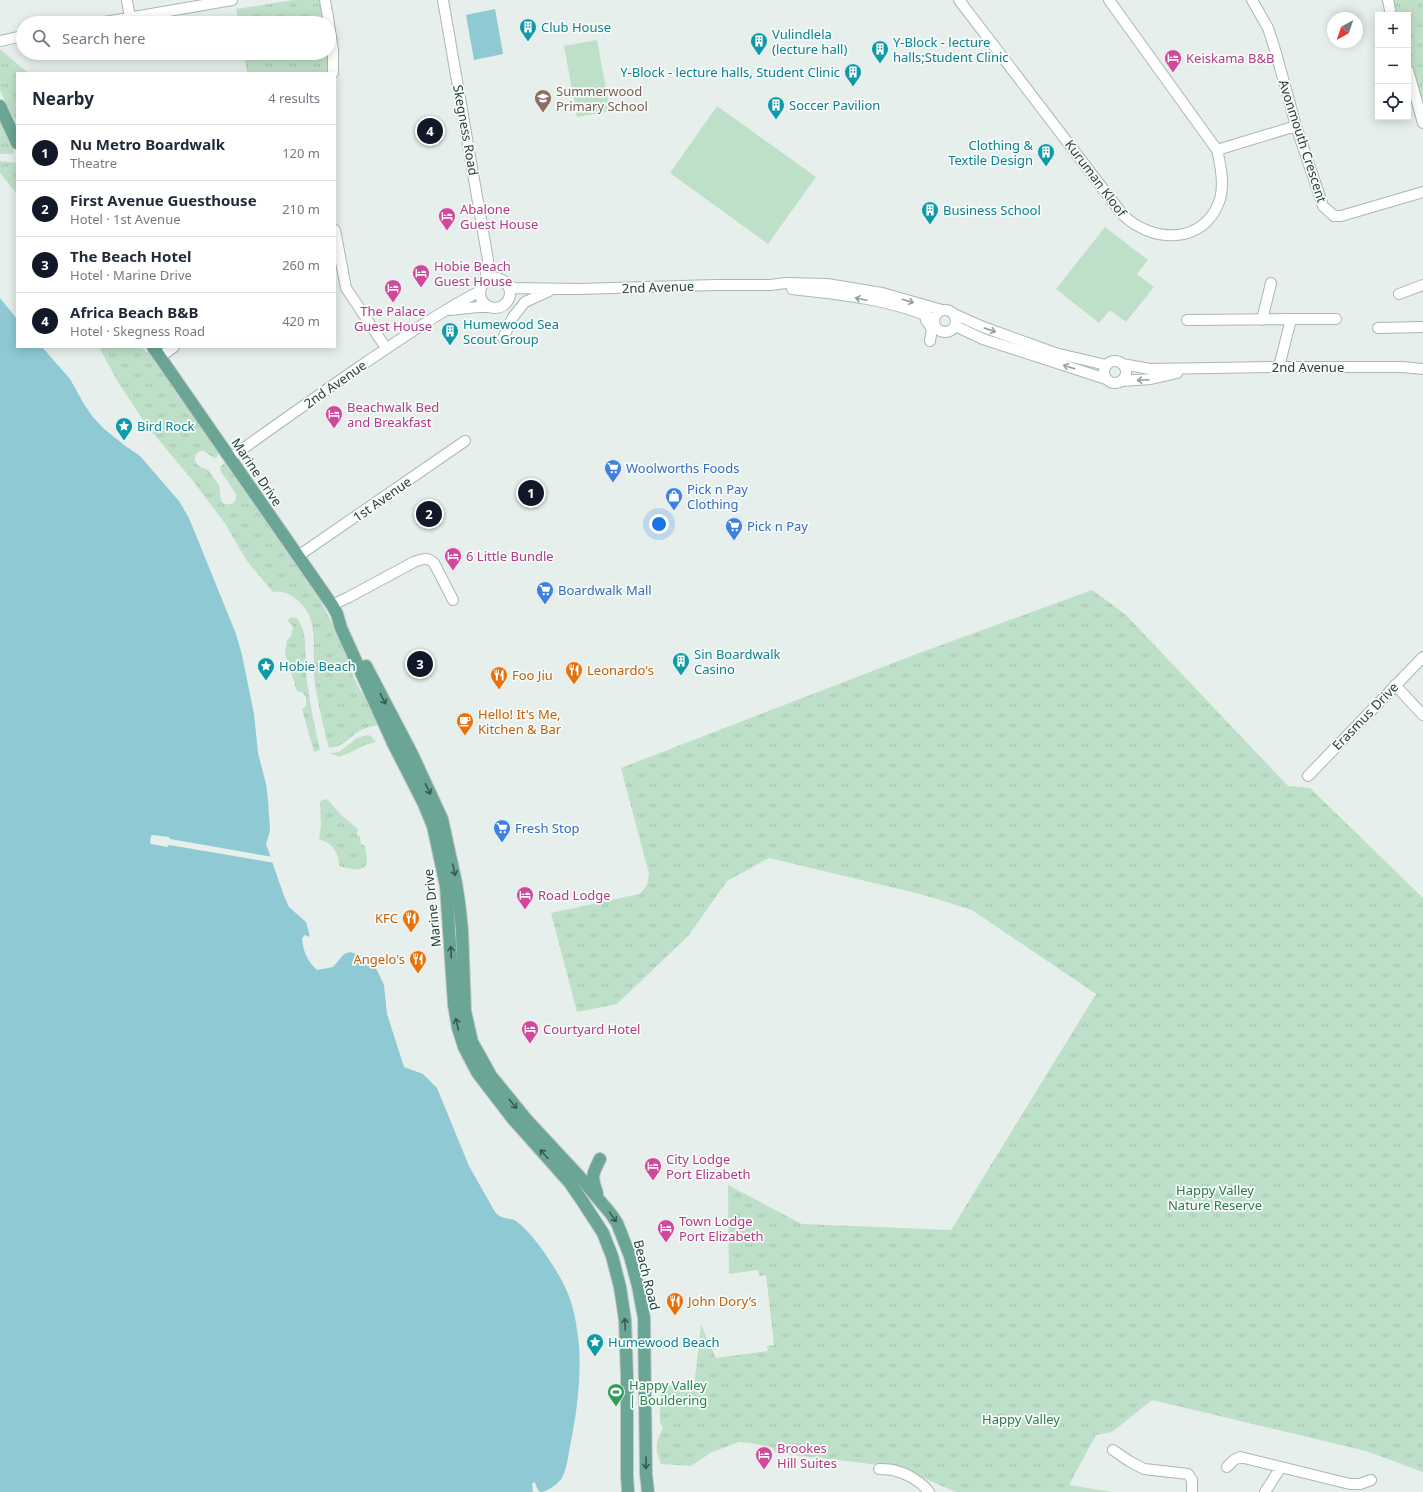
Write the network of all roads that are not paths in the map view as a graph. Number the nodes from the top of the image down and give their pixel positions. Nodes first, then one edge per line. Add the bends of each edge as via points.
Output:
1 (127, 0) edge
2 (232, 0) edge
3 (325, 0) edge
4 (443, 0) edge
5 (959, 0) edge
6 (1109, 0) edge
7 (1252, 0) edge
8 (1388, 0) edge
9 (1390, 12) edge
10 (130, 16) edge
11 (141, 16) edge
12 (328, 16) edge
13 (16, 37) edge
14 (0, 40) edge
15 (332, 60) edge
16 (333, 72) edge
17 (1411, 81) edge
18 (0, 106) edge
19 (1423, 123) edge
20 (1296, 126) junction
21 (16, 141) edge
22 (1217, 150) junction
23 (1423, 192) edge
24 (336, 237) edge
25 (488, 260) junction
26 (503, 282) junction
27 (1272, 283) dead end
28 (1423, 285) edge
29 (483, 286) junction
30 (549, 289) junction
31 (840, 290) junction
32 (1399, 294) dead end
33 (508, 298) junction
34 (491, 307) junction
35 (902, 308) junction
36 (942, 310) junction
37 (442, 312) junction
38 (954, 314) junction
39 (934, 319) junction
40 (1291, 319) junction
41 (1336, 319) dead end
42 (1187, 320) dead end
43 (1262, 320) junction
44 (955, 326) junction
45 (1423, 327) edge
46 (1378, 328) dead end
47 (503, 338) dead end
48 (930, 341) dead end
49 (153, 348) edge
50 (173, 348) edge
51 (386, 348) junction
52 (160, 357) junction
53 (1122, 364) junction
54 (1106, 365) junction
55 (1279, 367) junction
56 (1192, 369) junction
57 (1423, 369) edge
58 (1106, 379) junction
59 (1121, 381) junction
60 (465, 441) dead end
61 (230, 458) junction
62 (298, 556) junction
63 (453, 600) dead end
64 (334, 609) junction
65 (1423, 657) edge
66 (1395, 685) junction
67 (1423, 715) edge
68 (1308, 776) dead end
69 (600, 1159) dead end
70 (574, 1180) junction
71 (599, 1200) junction
72 (1113, 1450) dead end
73 (1281, 1466) junction
74 (1227, 1467) dead end
75 (879, 1469) dead end
76 (1370, 1480) dead end
77 (628, 1492) edge
78 (648, 1492) edge
79 (929, 1492) edge
80 (1192, 1492) edge
81 (1265, 1492) edge

1 - 10 street
2 - 11 street
3 - 12 street
4 - 25 street, Skegness Road
5 - 22 street, Kuruman Kloof via 1115,205 1137,227 1161,234 1177,235 1207,221 1217,206 1221,190 1222,175
6 - 22 street
7 - 20 street, Avonmouth Crescent via 1268,28
8 - 9 street
13 - 14 street
15 - 16 street
17 - 19 street
18 - 21 main road
20 - 22 street
20 - 23 street, Avonmouth Crescent via 1323,206 1334,216
24 - 51 street via 346,288
25 - 26 street, Skegness Road
25 - 29 street, Skegness Road
26 - 29 street via 494,278
26 - 30 street, 2nd Avenue via 515,288
26 - 33 street via 509,291
27 - 43 street
28 - 32 street
29 - 34 street via 481,299
29 - 37 street, 2nd Avenue
30 - 31 street, 2nd Avenue via 770,285 785,289
30 - 33 street, 2nd Avenue
30 - 47 street via 525,302
35 -> 31 street, 2nd Avenue
31 -> 36 street, 2nd Avenue via 882,293
33 - 34 street via 503,305
34 - 37 street, 2nd Avenue via 459,308
35 - 39 street, 2nd Avenue
35 - 48 street via 926,320 932,329
36 - 38 street, 2nd Avenue
36 - 39 street
37 - 51 street, 2nd Avenue
38 - 44 street
38 -> 54 street, 2nd Avenue via 983,328 1055,353
39 - 44 street, 2nd Avenue via 936,328 942,331 948,331
40 - 41 street
40 - 43 street
40 - 55 street
42 - 43 street
58 -> 44 street, 2nd Avenue via 983,339
45 - 46 street
49 - 52 main road, Marine Drive
50 - 52 street
51 - 61 street, 2nd Avenue
52 - 61 main road, Marine Drive
53 - 54 street, 2nd Avenue via 1114,361
53 - 56 street, 2nd Avenue via 1150,369
53 - 59 street via 1126,372
54 - 58 street
55 - 56 street, 2nd Avenue
55 - 57 street, 2nd Avenue
56 -> 59 street, 2nd Avenue via 1151,380
58 - 59 street, 2nd Avenue via 1113,383
60 - 62 street, 1st Avenue
61 - 62 main road, Marine Drive
62 - 64 main road, Marine Drive
63 - 64 street via 434,563 429,559 423,559 349,597
64 -> 70 main road, Marine Drive via 350,633 442,819 459,902 465,1011 472,1042 491,1076
70 -> 64 main road, Marine Drive via 514,1119 477,1072 464,1047 454,1005 446,886 435,830 392,743
65 - 66 street, Erasmus Drive
66 - 67 street
66 - 68 street, Erasmus Drive
69 - 71 main road via 592,1179
70 - 71 main road, Beach Road
77 -> 70 main road via 625,1320 620,1287 603,1233
71 -> 78 main road, Beach Road via 617,1223 630,1256 644,1318
72 - 80 street via 1144,1469 1188,1474 1192,1480
73 - 74 street via 1240,1457
73 - 76 street via 1350,1484
73 - 81 street
75 - 79 street via 901,1473 923,1485

